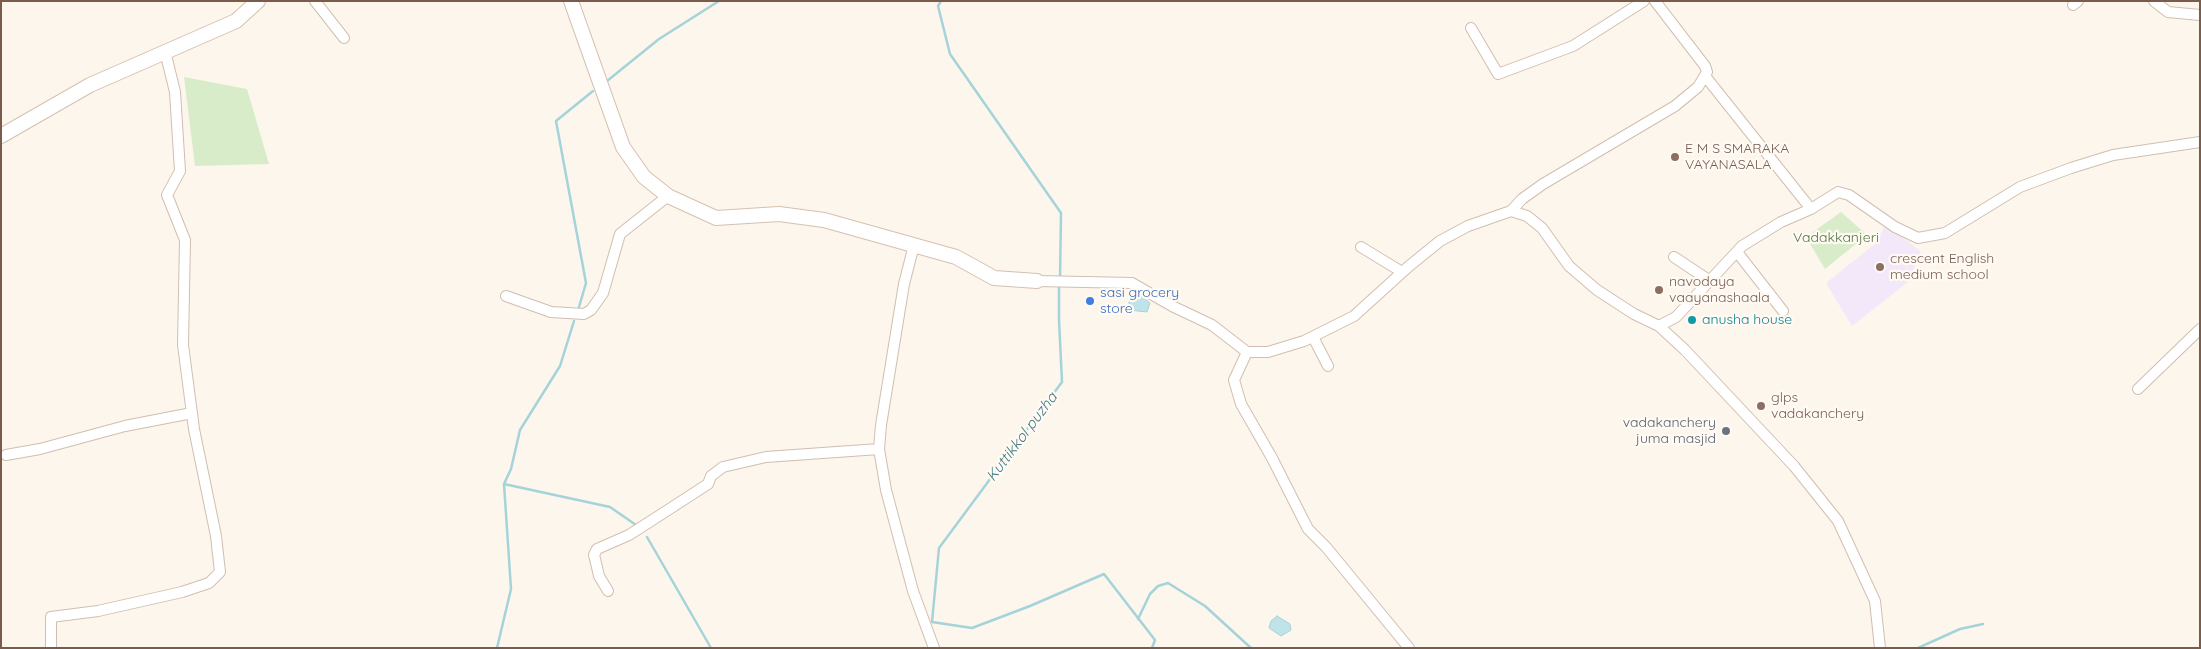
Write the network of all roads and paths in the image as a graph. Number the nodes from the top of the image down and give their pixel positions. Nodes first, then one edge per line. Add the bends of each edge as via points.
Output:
1 (258, 1) edge
2 (316, 1) edge
3 (571, 1) edge
4 (1644, 1) edge
5 (1655, 1) edge
6 (2154, 1) edge
7 (2200, 15) edge
8 (1471, 28) dead end
9 (344, 38) dead end
10 (165, 51) junction
11 (1705, 76) junction
12 (1, 136) edge
13 (2200, 142) edge
14 (668, 196) junction
15 (1811, 209) junction
16 (1511, 211) junction
17 (914, 246) junction
18 (1361, 247) dead end
19 (1737, 252) junction
20 (1674, 257) dead end
21 (1402, 272) junction
22 (1037, 281) joint
23 (1710, 281) junction
24 (506, 296) dead end
25 (1784, 311) dead end
26 (1659, 326) junction
27 (2200, 329) edge
28 (1313, 336) junction
29 (1247, 352) junction
30 (1328, 366) dead end
31 (2138, 389) dead end
32 (192, 413) junction
33 (879, 449) junction
34 (6, 455) dead end
35 (608, 591) dead end
36 (51, 648) edge
37 (934, 648) edge
38 (1409, 648) edge
39 (1880, 648) edge

1 - 10 street via 236,20
2 - 9 street
3 - 14 street via 623,147 644,177
4 - 8 street via 1573,46 1498,74
5 - 11 street via 1705,66
6 - 7 street via 2168,12
10 - 12 street via 90,85
10 - 32 street via 175,92 180,171 167,195 185,240 183,345
11 - 15 street
11 - 16 street via 1698,87 1675,106 1542,184
13 - 15 street via 2113,155 2071,168 2020,187 1945,233 1918,238 1895,227 1849,195 1838,192
14 - 17 street via 716,218 779,214 824,220
14 - 24 street via 620,234 603,293 591,310 584,314 551,312
15 - 19 street via 1781,222
16 - 21 street via 1468,226 1440,242
16 - 26 street via 1527,216 1542,228 1569,266 1597,290
17 - 22 street via 956,257 994,278
17 - 33 street via 904,284
18 - 21 street
19 - 23 street
19 - 25 street
20 - 23 street
21 - 28 street via 1354,316
22 - 29 street via 1132,283 1212,325
23 - 26 street via 1676,317
26 - 39 street via 1686,350 1794,466 1838,521 1875,601
27 - 31 street
28 - 29 street via 1268,352
28 - 30 street
29 - 38 street via 1234,380 1241,404 1308,529 1326,546
32 - 34 street
32 - 36 street via 220,572 209,584 182,592 98,611 50,617
33 - 35 street via 766,457 723,467 708,484 662,514 629,535 597,549 594,554 596,563
33 - 37 street via 886,490 913,592

